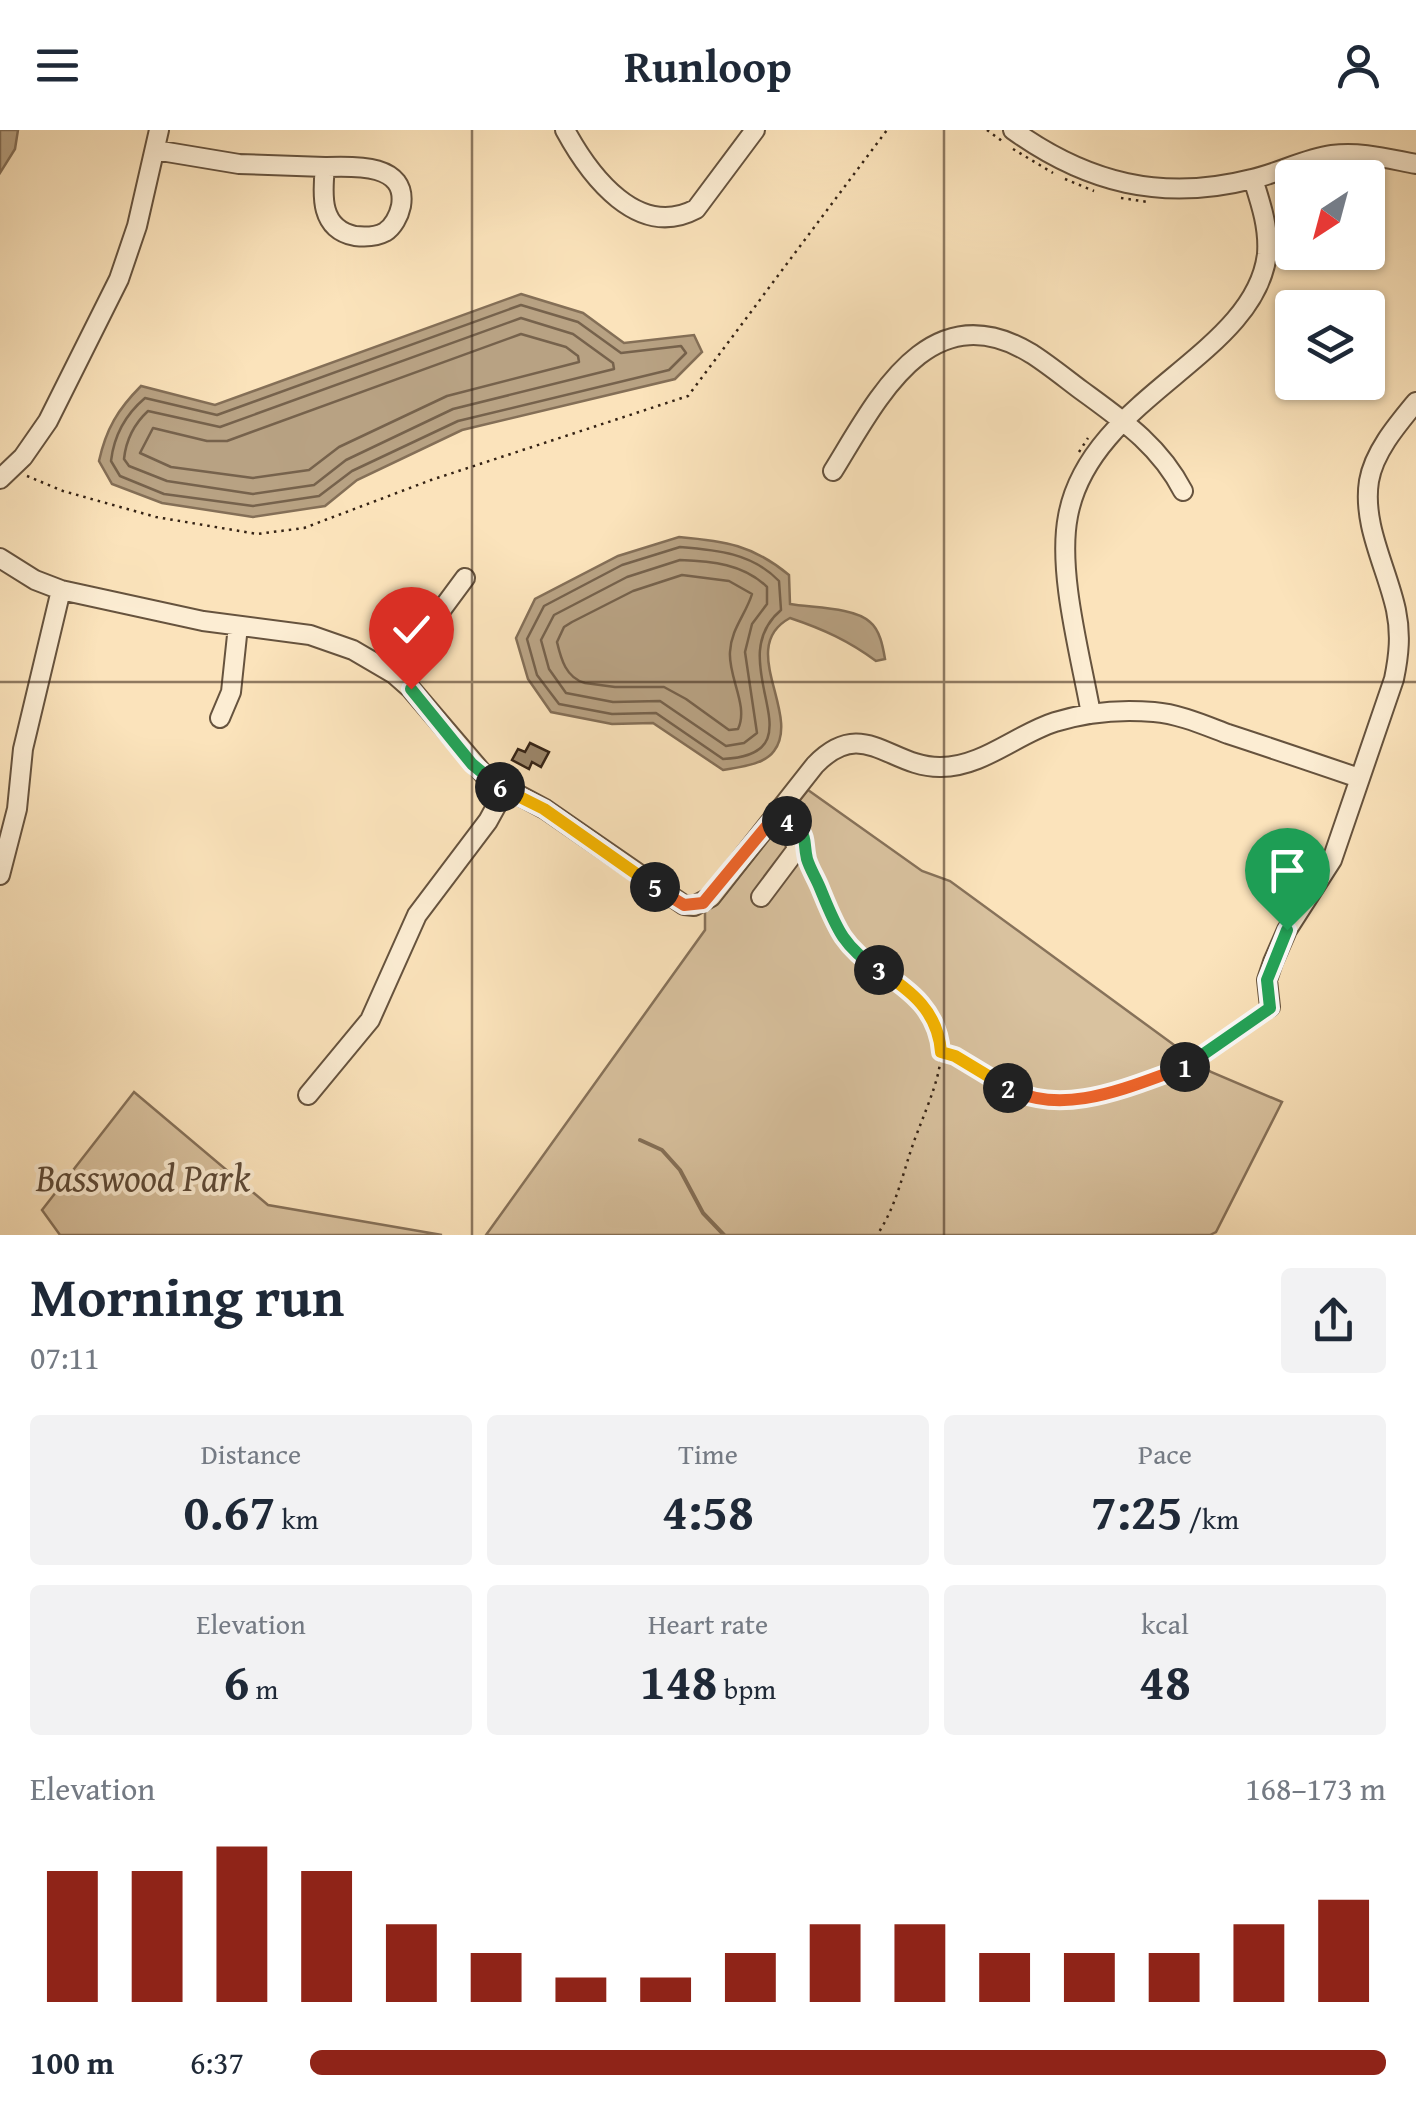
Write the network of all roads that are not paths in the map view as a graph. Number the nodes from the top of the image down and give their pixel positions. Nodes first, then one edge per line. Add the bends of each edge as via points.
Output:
1 (159, 130) edge
2 (565, 130) edge
3 (755, 130) edge
4 (1013, 130) edge
5 (154, 150) junction
6 (1416, 164) edge
7 (325, 167) junction
8 (1254, 179) junction
9 (1416, 402) edge
10 (1123, 420) junction
11 (832, 472) dead end
12 (0, 479) edge
13 (1183, 491) dead end
14 (0, 558) edge
15 (465, 578) dead end
16 (61, 590) junction
17 (238, 626) junction
18 (394, 674) junction
19 (1091, 714) junction
20 (220, 718) dead end
21 (1359, 778) junction
22 (505, 790) junction
23 (771, 821) junction
24 (0, 875) edge
25 (761, 897) dead end
26 (1270, 1008) road end
27 (308, 1094) dead end

1 - 5 street
2 - 3 street via 592,174 635,209 665,219 696,209
4 - 8 street via 1050,156 1114,181 1184,189
5 - 7 street
5 - 12 street via 119,279 48,422
6 - 8 street via 1333,155
7 - 7 street via 324,206 340,231 362,237 393,224 402,196 395,180 375,168
8 - 10 street via 1267,239 1252,298
9 - 21 street via 1376,458 1369,480 1371,524 1395,606 1399,654
10 - 11 street via 1016,346 955,339 914,356 898,371
10 - 13 street via 1149,442
10 - 19 street via 1088,463 1068,517 1067,574
14 - 16 street
15 - 18 street
16 - 17 street
16 - 24 street
17 - 18 street via 335,642
17 - 20 street via 231,692
18 - 22 street via 472,764
19 - 21 street via 1158,712
19 - 23 street via 960,764 925,766 852,742 814,765
21 - 26 street via 1332,860 1273,962
22 - 23 street via 544,809 684,905 711,896
22 - 27 street via 417,915 370,1020
23 - 25 street via 793,837 797,849

